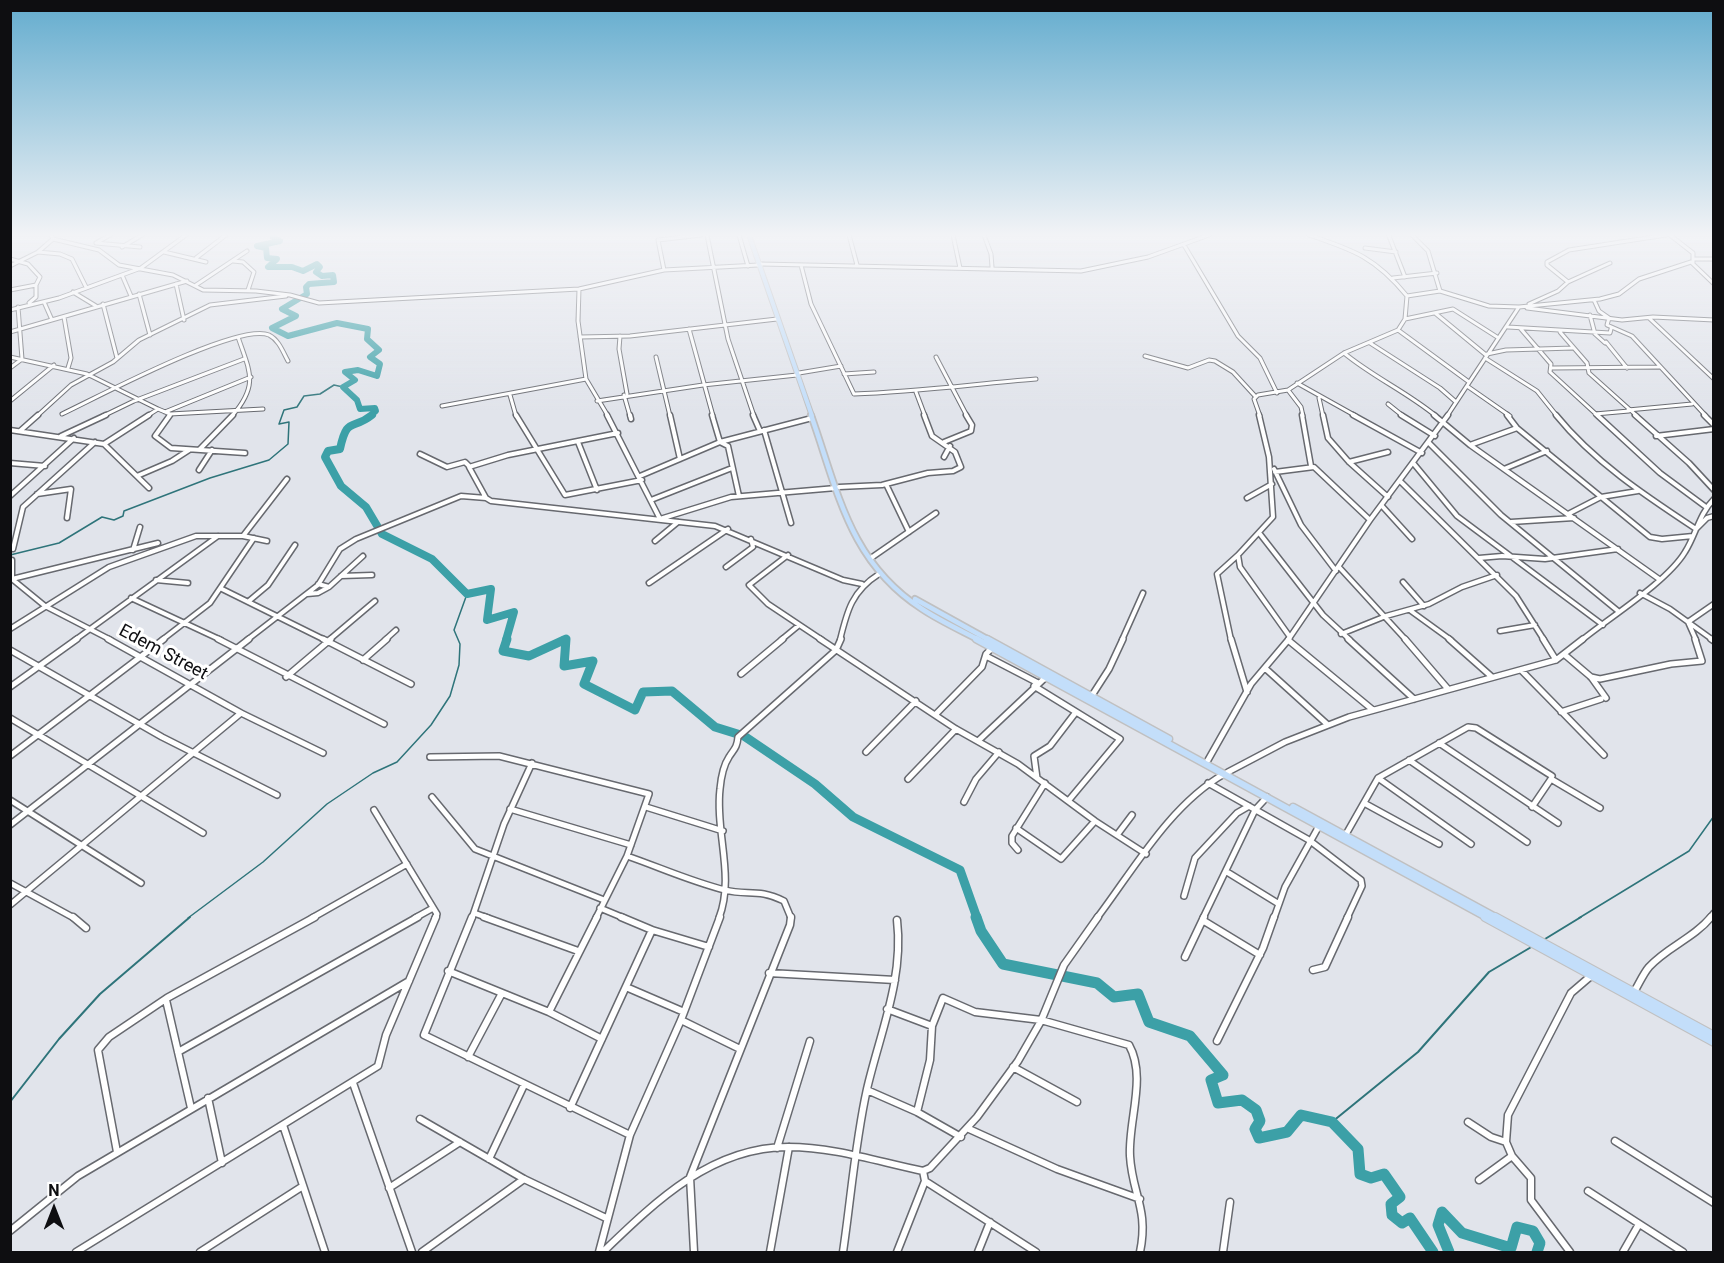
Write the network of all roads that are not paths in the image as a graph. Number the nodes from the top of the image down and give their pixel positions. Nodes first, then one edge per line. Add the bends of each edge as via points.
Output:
1 (36, 294) edge
2 (67, 294) edge
3 (76, 294) edge
4 (139, 294) joint
5 (179, 294) edge
6 (282, 294) edge
7 (500, 294) edge
8 (579, 294) edge
9 (720, 294) edge
10 (769, 294) edge
11 (770, 294) edge
12 (808, 294) edge
13 (1213, 294) edge
14 (1421, 294) edge
15 (1450, 294) edge
16 (1551, 294) edge
17 (1619, 294) edge
18 (291, 295) junction
19 (131, 296) joint
20 (1407, 296) joint
21 (1594, 300) junction
22 (44, 302) junction
23 (103, 304) junction
24 (26, 305) junction
25 (96, 306) junction
26 (1522, 307) junction
27 (18, 308) junction
28 (10, 310) edge
29 (1435, 313) junction
30 (1590, 315) junction
31 (64, 316) junction
32 (1610, 318) junction
33 (777, 319) junction
34 (1405, 319) junction
35 (52, 320) junction
36 (184, 320) junction
37 (1649, 320) junction
38 (1713, 320) edge
39 (725, 325) junction
40 (1508, 327) junction
41 (782, 328) junction
42 (1520, 328) junction
43 (21, 329) junction
44 (689, 329) junction
45 (1611, 329) junction
46 (1398, 330) junction
47 (10, 332) edge
48 (1560, 332) junction
49 (1595, 334) junction
50 (150, 335) junction
51 (620, 336) junction
52 (238, 337) junction
53 (1497, 337) junction
54 (581, 340) junction
55 (1370, 343) junction
56 (1573, 348) junction
57 (1538, 349) junction
58 (1344, 353) junction
59 (1145, 356) dead end
60 (1486, 356) junction
61 (10, 357) edge
62 (656, 357) dead end
63 (936, 357) dead end
64 (117, 358) junction
65 (22, 359) junction
66 (244, 359) junction
67 (288, 361) dead end
68 (54, 365) junction
69 (841, 366) junction
70 (1661, 367) junction
71 (10, 368) edge
72 (68, 368) junction
73 (1552, 368) junction
74 (1627, 368) junction
75 (1588, 369) junction
76 (874, 372) dead end
77 (87, 374) junction
78 (798, 374) junction
79 (844, 374) junction
80 (251, 377) junction
81 (1036, 379) dead end
82 (1713, 379) edge
83 (586, 380) junction
84 (740, 381) junction
85 (1297, 383) junction
86 (1468, 384) junction
87 (703, 385) junction
88 (952, 385) junction
89 (113, 388) junction
90 (664, 390) junction
91 (1288, 390) junction
92 (916, 392) junction
93 (1277, 393) junction
94 (510, 395) junction
95 (626, 395) junction
96 (1255, 396) junction
97 (1319, 398) junction
98 (138, 399) junction
99 (10, 401) edge
100 (597, 401) junction
101 (1456, 402) junction
102 (1388, 404) dead end
103 (1692, 404) junction
104 (442, 406) dead end
105 (239, 408) junction
106 (263, 409) dead end
107 (158, 410) junction
108 (1628, 410) junction
109 (168, 413) junction
110 (62, 414) dead end
111 (1595, 414) junction
112 (812, 418) junction
113 (631, 419) dead end
114 (1442, 423) junction
115 (1713, 427) edge
116 (1517, 428) junction
117 (10, 430) edge
118 (762, 430) junction
119 (20, 431) junction
120 (618, 433) junction
121 (61, 436) junction
122 (1435, 436) junction
123 (1656, 436) junction
124 (74, 438) junction
125 (95, 442) junction
126 (578, 442) junction
127 (720, 442) junction
128 (945, 442) junction
129 (1429, 443) junction
130 (104, 444) junction
131 (1470, 445) junction
132 (950, 446) junction
133 (200, 449) junction
134 (536, 449) junction
135 (189, 450) junction
136 (212, 450) junction
137 (1547, 451) junction
138 (1388, 452) dead end
139 (245, 453) dead end
140 (1422, 453) junction
141 (420, 454) dead end
142 (944, 457) dead end
143 (680, 459) junction
144 (1349, 462) junction
145 (10, 463) edge
146 (1414, 464) junction
147 (45, 466) junction
148 (469, 466) junction
149 (1272, 466) junction
150 (1311, 466) junction
151 (732, 468) junction
152 (1504, 469) junction
153 (199, 470) dead end
154 (1275, 472) junction
155 (137, 476) junction
156 (641, 478) junction
157 (287, 479) dead end
158 (1401, 482) junction
159 (886, 484) junction
160 (1272, 484) junction
161 (838, 487) junction
162 (149, 488) dead end
163 (597, 490) junction
164 (1713, 490) edge
165 (781, 492) junction
166 (1638, 492) junction
167 (37, 494) junction
168 (11, 495) edge
169 (739, 496) junction
170 (1601, 496) junction
171 (1388, 497) junction
172 (486, 498) junction
173 (1247, 498) dead end
174 (1713, 499) edge
175 (651, 500) junction
176 (1382, 506) junction
177 (1706, 507) junction
178 (936, 513) dead end
179 (1568, 514) junction
180 (1713, 516) edge
181 (68, 518) dead end
182 (1574, 518) junction
183 (660, 519) junction
184 (1370, 520) junction
185 (678, 522) junction
186 (1511, 522) junction
187 (791, 524) dead end
188 (140, 527) dead end
189 (728, 529) junction
190 (1696, 529) junction
191 (909, 532) junction
192 (1260, 534) junction
193 (221, 535) junction
194 (243, 536) junction
195 (1693, 536) junction
196 (254, 538) junction
197 (1412, 538) dead end
198 (751, 539) junction
199 (267, 541) dead end
200 (654, 541) dead end
201 (158, 543) dead end
202 (295, 545) dead end
203 (13, 549) dead end
204 (1619, 549) junction
205 (134, 550) junction
206 (1508, 554) junction
207 (788, 555) junction
208 (1238, 555) junction
209 (363, 556) dead end
210 (871, 558) junction
211 (1479, 558) junction
212 (1553, 558) junction
213 (133, 559) junction
214 (12, 560) dead end
215 (726, 567) dead end
216 (1338, 569) junction
217 (879, 574) junction
218 (372, 575) dead end
219 (1497, 575) junction
220 (341, 576) junction
221 (12, 579) edge
222 (1659, 579) junction
223 (156, 580) junction
224 (1403, 582) dead end
225 (1456, 582) dead end
226 (188, 583) dead end
227 (649, 583) dead end
228 (863, 583) junction
229 (318, 584) junction
230 (329, 587) junction
231 (1462, 587) junction
232 (222, 590) junction
233 (1143, 593) dead end
234 (1641, 593) junction
235 (307, 594) junction
236 (131, 598) junction
237 (249, 601) junction
238 (375, 601) dead end
239 (1713, 604) edge
240 (1314, 605) junction
241 (45, 606) junction
242 (1424, 606) junction
243 (1411, 611) junction
244 (1618, 611) junction
245 (281, 615) junction
246 (1386, 616) junction
247 (186, 621) junction
248 (1688, 622) junction
249 (1535, 625) junction
250 (1603, 625) junction
251 (798, 626) junction
252 (10, 629) edge
253 (89, 630) junction
254 (396, 630) dead end
255 (1500, 631) dead end
256 (1341, 634) junction
257 (1289, 639) junction
258 (1713, 641) edge
259 (326, 642) junction
260 (239, 648) junction
261 (992, 648) junction
262 (10, 650) edge
263 (836, 650) junction
264 (140, 655) junction
265 (1565, 655) junction
266 (986, 656) junction
267 (363, 660) junction
268 (1556, 660) junction
269 (40, 665) junction
270 (1266, 669) junction
271 (1522, 671) junction
272 (741, 674) dead end
273 (286, 677) junction
274 (1046, 677) junction
275 (1492, 677) junction
276 (1591, 677) junction
277 (193, 684) junction
278 (411, 684) dead end
279 (1036, 685) junction
280 (10, 687) edge
281 (1448, 689) junction
282 (1248, 692) junction
283 (90, 695) junction
284 (1091, 697) junction
285 (1414, 699) junction
286 (916, 701) junction
287 (1373, 710) junction
288 (1076, 712) junction
289 (1561, 712) junction
290 (242, 713) junction
291 (936, 714) junction
292 (10, 718) edge
293 (1129, 720) junction
294 (140, 724) junction
295 (384, 724) dead end
296 (1328, 725) junction
297 (956, 729) junction
298 (39, 734) junction
299 (978, 741) junction
300 (1439, 743) junction
301 (866, 752) dead end
302 (194, 753) junction
303 (322, 753) dead end
304 (999, 753) junction
305 (1604, 755) dead end
306 (10, 756) edge
307 (430, 758) dead end
308 (1208, 760) junction
309 (1409, 760) junction
310 (532, 763) junction
311 (90, 765) junction
312 (1226, 773) junction
313 (1552, 776) dead end
314 (1037, 778) junction
315 (1378, 778) junction
316 (908, 779) dead end
317 (1045, 783) junction
318 (1208, 783) junction
319 (278, 795) dead end
320 (144, 796) junction
321 (432, 797) dead end
322 (1267, 797) junction
323 (10, 800) edge
324 (1069, 800) junction
325 (964, 802) dead end
326 (1364, 804) junction
327 (1249, 806) junction
328 (646, 807) junction
329 (1532, 807) junction
330 (1600, 808) dead end
331 (510, 809) junction
332 (374, 810) dead end
333 (1255, 810) junction
334 (27, 812) junction
335 (1132, 815) dead end
336 (1095, 821) junction
337 (1558, 823) dead end
338 (10, 825) edge
339 (1320, 826) junction
340 (1016, 828) junction
341 (723, 831) junction
342 (204, 833) dead end
343 (1117, 835) junction
344 (1346, 836) junction
345 (1309, 840) junction
346 (1527, 842) dead end
347 (1439, 844) dead end
348 (1471, 844) dead end
349 (631, 845) junction
350 (82, 848) junction
351 (1018, 850) dead end
352 (1146, 854) junction
353 (627, 856) junction
354 (492, 857) junction
355 (407, 864) junction
356 (1227, 872) junction
357 (10, 883) edge
358 (141, 883) dead end
359 (27, 891) junction
360 (727, 891) junction
361 (1184, 896) dead end
362 (604, 900) junction
363 (1279, 904) junction
364 (10, 905) edge
365 (433, 908) junction
366 (600, 908) junction
367 (474, 913) junction
368 (1713, 913) edge
369 (897, 920) dead end
370 (1204, 921) junction
371 (86, 928) dead end
372 (652, 930) junction
373 (709, 947) junction
374 (578, 951) junction
375 (1260, 955) junction
376 (1185, 957) dead end
377 (1313, 970) dead end
378 (448, 971) junction
379 (769, 974) junction
380 (1592, 975) junction
381 (410, 980) junction
382 (895, 980) junction
383 (626, 987) junction
384 (1634, 992) junction
385 (502, 993) junction
386 (166, 1000) junction
387 (887, 1009) junction
388 (549, 1012) junction
389 (684, 1012) junction
390 (681, 1020) junction
391 (1041, 1020) junction
392 (932, 1026) junction
393 (1713, 1036) edge
394 (602, 1039) junction
395 (810, 1041) dead end
396 (1217, 1041) dead end
397 (1713, 1042) edge
398 (740, 1049) junction
399 (178, 1052) junction
400 (468, 1057) junction
401 (1013, 1067) junction
402 (353, 1083) junction
403 (524, 1085) junction
404 (867, 1090) junction
405 (208, 1098) junction
406 (1077, 1102) dead end
407 (191, 1108) junction
408 (570, 1108) junction
409 (917, 1112) junction
410 (420, 1119) dead end
411 (1468, 1122) dead end
412 (283, 1125) junction
413 (969, 1129) junction
414 (630, 1136) junction
415 (961, 1137) junction
416 (1615, 1141) dead end
417 (460, 1142) junction
418 (1506, 1143) junction
419 (789, 1147) junction
420 (777, 1148) junction
421 (117, 1152) junction
422 (1512, 1156) junction
423 (857, 1157) junction
424 (489, 1158) junction
425 (222, 1162) junction
426 (923, 1172) junction
427 (690, 1177) junction
428 (524, 1179) junction
429 (1479, 1180) dead end
430 (925, 1181) junction
431 (303, 1186) junction
432 (389, 1188) junction
433 (1588, 1191) dead end
434 (1140, 1199) junction
435 (1230, 1202) dead end
436 (1713, 1203) edge
437 (606, 1218) junction
438 (990, 1222) junction
439 (1639, 1224) junction
440 (10, 1231) edge
441 (322, 1251) edge
442 (76, 1252) edge
443 (200, 1252) edge
444 (412, 1252) edge
445 (423, 1252) edge
446 (601, 1252) edge
447 (694, 1252) edge
448 (770, 1252) edge
449 (843, 1252) edge
450 (897, 1252) edge
451 (978, 1252) edge
452 (1036, 1252) edge
453 (1140, 1252) edge
454 (1223, 1252) edge
455 (1570, 1252) edge
456 (1623, 1252) edge
457 (1683, 1252) edge

1 - 24 street
2 - 22 street
3 - 25 street
4 - 19 street
4 - 50 street
5 - 36 street
6 - 18 street
7 - 18 street via 338,304 306,302
8 - 54 street
9 - 39 street
10 - 33 main road
11 - 41 main road
12 - 69 street
13 - 93 street via 1238,336 1260,358
14 - 20 street
15 - 26 street via 1489,306
16 - 26 street
17 - 21 street
18 - 36 street via 213,305
19 - 23 street
20 - 34 street
21 - 26 street
21 - 32 street via 1599,311
22 - 24 street
22 - 35 street
23 - 25 street
23 - 64 street
24 - 27 street
25 - 31 street
26 - 30 street
26 - 40 street
27 - 28 street
27 - 43 street
29 - 34 street
29 - 53 street via 1455,310
29 - 60 street
30 - 32 street
30 - 49 street
31 - 35 street
31 - 72 street via 71,358
32 - 37 street
32 - 45 street via 1606,324
33 - 39 street
33 - 41 main road
34 - 46 street
35 - 43 street
36 - 50 street
37 - 38 street
37 - 82 street
39 - 44 street
39 - 84 street
40 - 42 street
40 - 53 street
41 - 78 main road
42 - 48 street
42 - 57 street
43 - 47 street
43 - 65 street
44 - 51 street
44 - 87 street
45 - 49 street via 1609,334
45 - 70 street via 1632,336
46 - 55 street
46 - 86 street
48 - 49 street
48 - 56 street
49 - 74 street
50 - 64 street
51 - 54 street
51 - 95 street
52 - 66 street
52 - 67 street via 262,333 271,336
52 - 89 street
53 - 60 street
54 - 83 street
55 - 58 street
55 - 101 street
56 - 57 street
56 - 75 street
57 - 60 street
57 - 73 street
58 - 85 street
58 - 114 street via 1408,394
59 - 96 street via 1188,368 1215,361 1233,372
60 - 86 street
60 - 166 street via 1537,391 1570,432
61 - 65 street
62 - 90 street
63 - 88 street
64 - 77 street
65 - 68 street
65 - 71 street
66 - 80 street
66 - 98 street
68 - 72 street
68 - 99 street
69 - 78 street
69 - 79 street
70 - 74 street
70 - 103 street
72 - 77 street
73 - 75 street
73 - 111 street via 1549,372 1556,380
74 - 75 street
75 - 108 street
76 - 79 street
77 - 89 street
77 - 119 street
78 - 84 street
78 - 112 main road
78 - 161 main road
79 - 92 street via 851,391 858,395
80 - 105 street
80 - 109 street
81 - 88 street
83 - 94 street
83 - 100 street
84 - 87 street
84 - 118 street
85 - 91 street
85 - 97 street
86 - 101 street
86 - 116 street via 1511,417
87 - 90 street
87 - 127 street
88 - 92 street
88 - 128 street via 972,425 971,430
89 - 98 street
89 - 110 street
90 - 95 street
90 - 143 street
91 - 93 street
91 - 150 street via 1301,407
92 - 128 street via 932,436
93 - 96 street
94 - 104 street
94 - 134 street via 516,416
95 - 100 street
95 - 113 street
96 - 149 street
97 - 140 street
97 - 144 street via 1327,436
98 - 107 street
98 - 121 street
100 - 120 street
101 - 114 street
102 - 122 street
103 - 108 street
103 - 115 street
105 - 106 street
105 - 109 street
105 - 133 street
107 - 109 street
107 - 130 street
108 - 111 street
108 - 123 street
109 - 135 street via 155,436 165,446
111 - 177 street via 1654,471
112 - 118 street
112 - 161 main road
114 - 122 street
114 - 131 street
115 - 123 street
116 - 131 street
116 - 137 street
117 - 119 street
118 - 127 street
118 - 165 street
119 - 121 street
120 - 126 street
120 - 156 street
121 - 124 street
122 - 129 street
123 - 164 street via 1689,463
124 - 125 street
124 - 147 street
125 - 130 street
125 - 167 street
126 - 134 street
126 - 163 street
127 - 143 street
127 - 151 street via 728,446
128 - 132 street
129 - 140 street
129 - 186 street
130 - 155 street
131 - 152 street
132 - 142 street
132 - 159 street via 961,462 958,469
133 - 135 street
133 - 136 street
134 - 148 street
134 - 163 street via 565,495
135 - 155 street
136 - 139 street
136 - 153 street
137 - 152 street
137 - 170 street
138 - 144 street
140 - 146 street
141 - 148 street via 447,467 465,462
143 - 156 street
144 - 171 street
145 - 147 street
146 - 158 street
146 - 206 street via 1457,516
147 - 168 street
148 - 172 street
149 - 154 street
149 - 160 street
150 - 154 street
150 - 184 street
151 - 169 street
151 - 175 street
152 - 179 street
154 - 216 street via 1301,525
155 - 162 street
156 - 163 street
156 - 175 street
157 - 194 street
158 - 171 street
158 - 211 street
159 - 161 street
159 - 191 street
160 - 173 street
160 - 192 street via 1273,517
161 - 165 street
161 - 210 main road via 857,536
161 - 217 main road via 857,543
165 - 169 street
165 - 187 street
166 - 170 street
166 - 190 street
167 - 181 street via 70,489
167 - 203 street via 23,507
169 - 183 street
170 - 179 street
170 - 195 street via 1650,537
171 - 176 street
172 - 183 street
172 - 229 street via 461,496 364,536 340,549
174 - 177 street
175 - 183 street
176 - 184 street
176 - 197 street
177 - 190 street
178 - 191 street
179 - 182 street
180 - 190 street
182 - 186 street
182 - 204 street
183 - 185 street
184 - 216 street
185 - 189 street
185 - 200 street
186 - 212 street
188 - 205 street
189 - 198 street
189 - 227 street
190 - 195 street
191 - 210 street
192 - 208 street
192 - 240 street
193 - 194 street
193 - 213 street via 196,536
193 - 223 street
194 - 196 street
195 - 222 street via 1685,553
196 - 199 street
196 - 232 street
198 - 207 street
198 - 215 street via 753,547
201 - 205 street
202 - 237 street via 268,585
204 - 212 street
204 - 222 street
205 - 213 street
205 - 221 street
206 - 211 street
206 - 212 street
206 - 250 street
207 - 228 street via 853,584
207 - 251 street via 749,585
208 - 257 street via 1240,567
208 - 282 street via 1217,574 1235,659
209 - 220 street
210 - 284 main road via 894,584 921,604
211 - 219 street
212 - 244 street
213 - 241 street via 100,572
214 - 221 street
216 - 240 street
216 - 246 street
217 - 228 street
217 - 261 main road via 922,609
218 - 220 street
219 - 231 street
219 - 249 street
220 - 230 street
221 - 241 street, Edem Street
222 - 234 street
223 - 226 street
223 - 236 street
224 - 242 street
225 - 231 street
228 - 263 street via 846,608
229 - 230 street
229 - 235 street
230 - 235 street
231 - 242 street
232 - 237 street
232 - 247 street
233 - 284 street via 1109,669
234 - 244 street
234 - 248 street
235 - 245 street
236 - 247 street
236 - 253 street
237 - 245 street
238 - 259 street
239 - 248 street
240 - 256 street
240 - 257 street
241 - 252 street
241 - 253 street, Edem Street
242 - 243 street
243 - 246 street
243 - 275 street via 1461,647
244 - 250 street
245 - 259 street
245 - 260 street
246 - 256 street
246 - 281 street
247 - 260 street
247 - 264 street
248 - 258 street
248 - 276 street via 1702,661 1600,679
249 - 255 street
249 - 268 street
250 - 265 street
251 - 263 street
251 - 272 street
253 - 264 street, Edem Street
253 - 269 street
254 - 267 street
256 - 285 street
257 - 270 street
257 - 287 street
259 - 267 street
259 - 273 street
260 - 273 street
260 - 277 street
261 - 266 street
261 - 274 main road
262 - 269 street
263 - 286 street
263 - 341 street via 740,735 719,789
264 - 277 street, Edem Street
264 - 283 street
265 - 268 street
265 - 276 street
266 - 279 street
266 - 291 street via 982,667
267 - 278 street
268 - 271 street
269 - 280 street
269 - 283 street
270 - 282 street
270 - 296 street
271 - 275 street
271 - 289 street
273 - 295 street
274 - 279 street
274 - 293 main road
275 - 281 street
276 - 289 street via 1604,699
277 - 290 street, Edem Street
277 - 294 street
279 - 288 street
279 - 299 street
281 - 285 street
282 - 308 street
283 - 294 street
283 - 298 street
284 - 293 main road
285 - 287 street
286 - 291 street
286 - 301 street
287 - 296 street
288 - 314 street via 1050,746 1034,756
288 - 324 street via 1120,740
289 - 305 street
290 - 302 street
290 - 303 street, Edem Street
291 - 297 street
292 - 298 street
293 - 308 main road
293 - 312 main road
294 - 302 street
294 - 311 street
296 - 312 street
297 - 299 street
297 - 316 street
298 - 306 street
298 - 311 street
299 - 304 street
300 - 309 street
300 - 313 street via 1472,727
300 - 329 street
302 - 319 street
302 - 320 street
304 - 314 street
304 - 325 street via 976,779
307 - 310 street via 489,756
308 - 312 main road
309 - 315 street
309 - 346 street
310 - 328 street via 645,793 649,797
310 - 331 street
311 - 320 street
311 - 334 street
312 - 318 street
312 - 322 main road
312 - 344 main road
314 - 317 street
315 - 326 street
315 - 348 street
317 - 324 street
317 - 340 street
318 - 327 street
318 - 352 street via 1170,821
320 - 342 street
320 - 350 street
321 - 354 street via 475,849
322 - 333 street
322 - 339 main road
323 - 334 street
324 - 336 street
326 - 344 street
326 - 347 street
327 - 333 street
327 - 361 street via 1237,813 1195,858
328 - 341 street
328 - 349 street
329 - 330 street via 1551,779
329 - 337 street
331 - 349 street
331 - 354 street
332 - 355 street
333 - 345 street
333 - 356 street
334 - 338 street
334 - 350 street
335 - 343 street
336 - 340 street via 1061,859
336 - 343 street
339 - 345 street
339 - 380 main road
340 - 351 street via 1012,843
341 - 360 street
343 - 352 street
344 - 384 main road
345 - 363 street
345 - 377 street via 1357,875 1362,886 1325,967
349 - 353 street
350 - 358 street
350 - 359 street
352 - 391 street via 1058,973
353 - 360 street
353 - 362 street
354 - 362 street
354 - 367 street
355 - 365 street
355 - 386 street
356 - 363 street
356 - 370 street
357 - 359 street
359 - 364 street
359 - 371 street via 67,912
360 - 373 street
360 - 379 street via 754,891 784,901 791,915 790,925
362 - 366 street
363 - 375 street
365 - 381 street via 437,914 435,923
365 - 399 street
366 - 372 street
366 - 374 street
367 - 374 street
367 - 378 street
368 - 384 street via 1700,930 1648,968
369 - 382 street via 901,937
370 - 375 street
370 - 376 street
372 - 373 street
372 - 383 street
373 - 389 street
374 - 388 street
375 - 396 street
378 - 385 street
378 - 400 street via 424,1035
379 - 382 street via 808,979
379 - 398 street
380 - 397 main road
380 - 418 street via 1571,993 1521,1088 1506,1119
381 - 402 street via 386,1035 378,1065
381 - 405 street
382 - 387 street
383 - 389 street
383 - 394 street
384 - 393 main road
385 - 388 street
385 - 400 street
386 - 399 street
386 - 421 street via 99,1046
387 - 392 street
387 - 404 street
388 - 394 street
389 - 390 street
390 - 398 street
390 - 414 street
391 - 392 street via 975,1012 943,998
391 - 401 street
391 - 434 street via 1129,1045 1135,1052 1137,1076 1130,1152
392 - 409 street via 930,1060
394 - 408 street
395 - 420 street
398 - 427 street
399 - 407 street
400 - 403 street
401 - 406 street
401 - 413 street
402 - 412 street
402 - 432 street
403 - 408 street
403 - 424 street
404 - 409 street
404 - 423 street
405 - 407 street
405 - 425 street
407 - 421 street
408 - 414 street
409 - 415 street
410 - 417 street
411 - 418 street
412 - 425 street
412 - 431 street
413 - 415 street
413 - 434 street via 1057,1169
414 - 437 street
415 - 426 street
416 - 436 street
417 - 424 street
417 - 432 street
418 - 422 street
419 - 420 street
419 - 423 street
419 - 448 street
420 - 427 street via 727,1160
421 - 440 street via 78,1176
422 - 429 street
422 - 455 street via 1531,1178 1531,1200
423 - 426 street
423 - 449 street
424 - 428 street
425 - 442 street
426 - 430 street
427 - 446 street via 657,1200
427 - 447 street
428 - 437 street
428 - 445 street
430 - 438 street
430 - 450 street
431 - 441 street
431 - 443 street
432 - 444 street
433 - 439 street
434 - 453 street via 1144,1220
435 - 454 street
437 - 446 street
438 - 451 street
438 - 452 street
439 - 456 street
439 - 457 street

